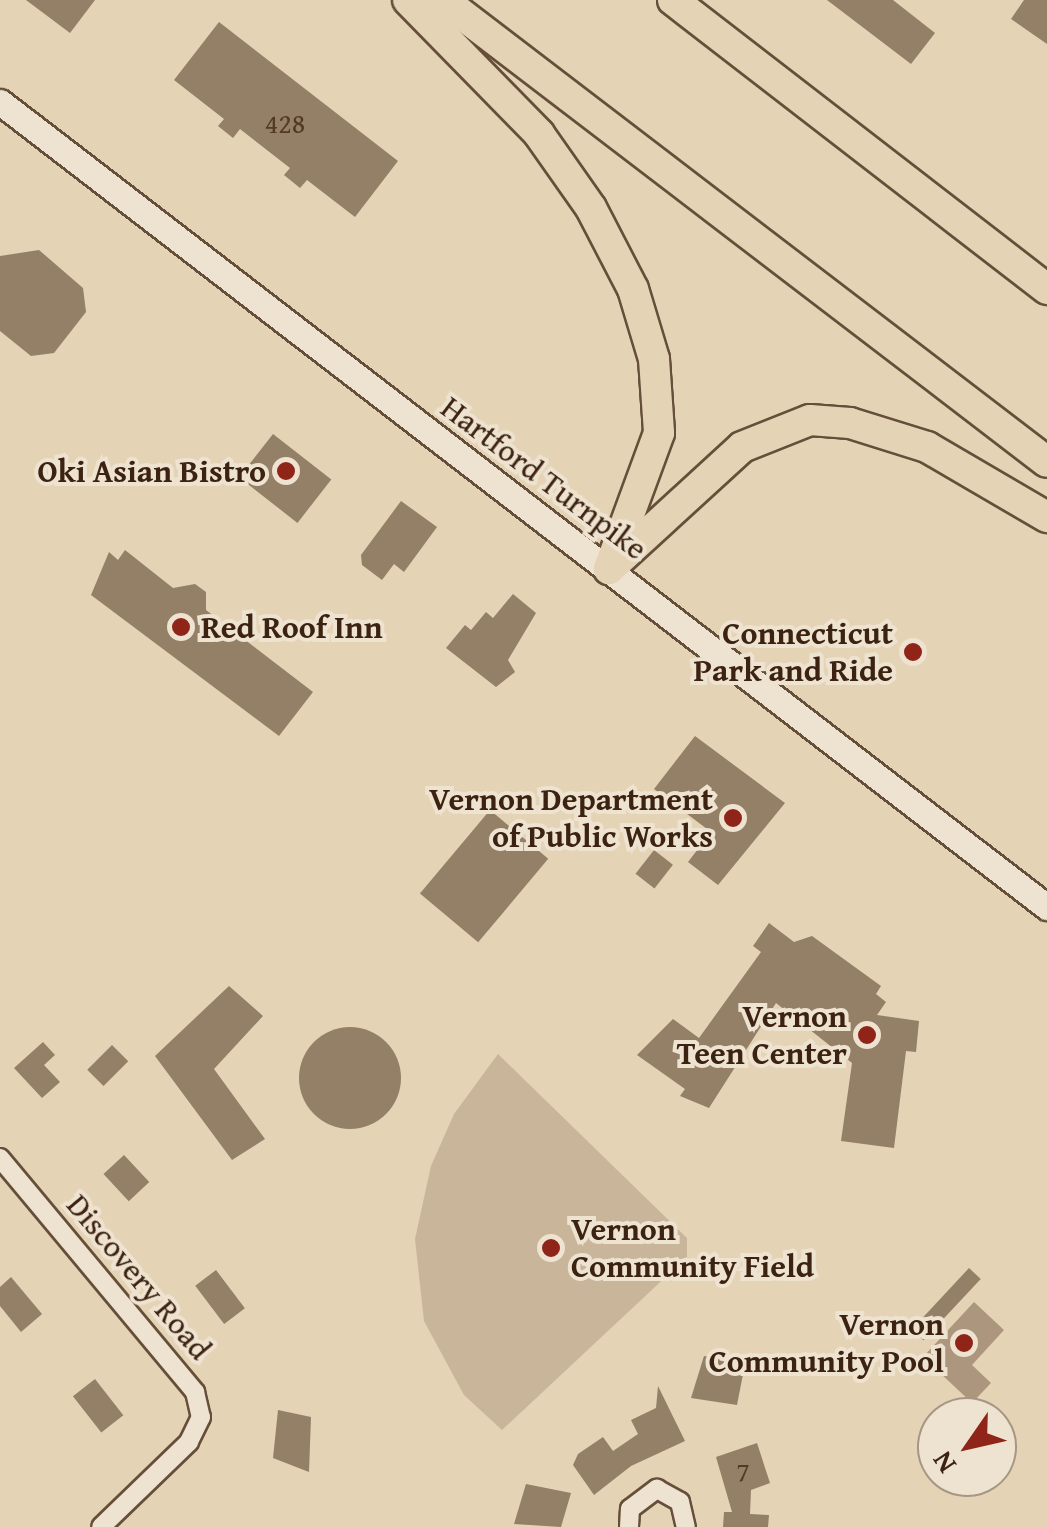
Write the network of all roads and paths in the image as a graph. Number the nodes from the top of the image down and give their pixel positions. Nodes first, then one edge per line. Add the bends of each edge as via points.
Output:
1 (408, 0) edge
2 (443, 0) edge
3 (673, 0) edge
4 (0, 102) edge
5 (1047, 289) edge
6 (1047, 462) edge
7 (1047, 518) edge
8 (609, 569) junction
9 (1047, 906) edge
10 (0, 1158) edge
11 (101, 1527) edge
12 (629, 1527) edge
13 (686, 1527) edge

1 - 8 highway via 490,75 559,160 610,240 642,315 656,374 658,433
2 - 6 highway
3 - 5 highway
4 - 8 main road, Hartford Turnpike
7 - 8 highway via 900,436 799,422 742,447
8 - 9 main road, Hartford Turnpike
10 - 11 street, Discovery Road via 196,1392 201,1417 189,1442
12 - 13 street via 630,1510 657,1488 680,1502

